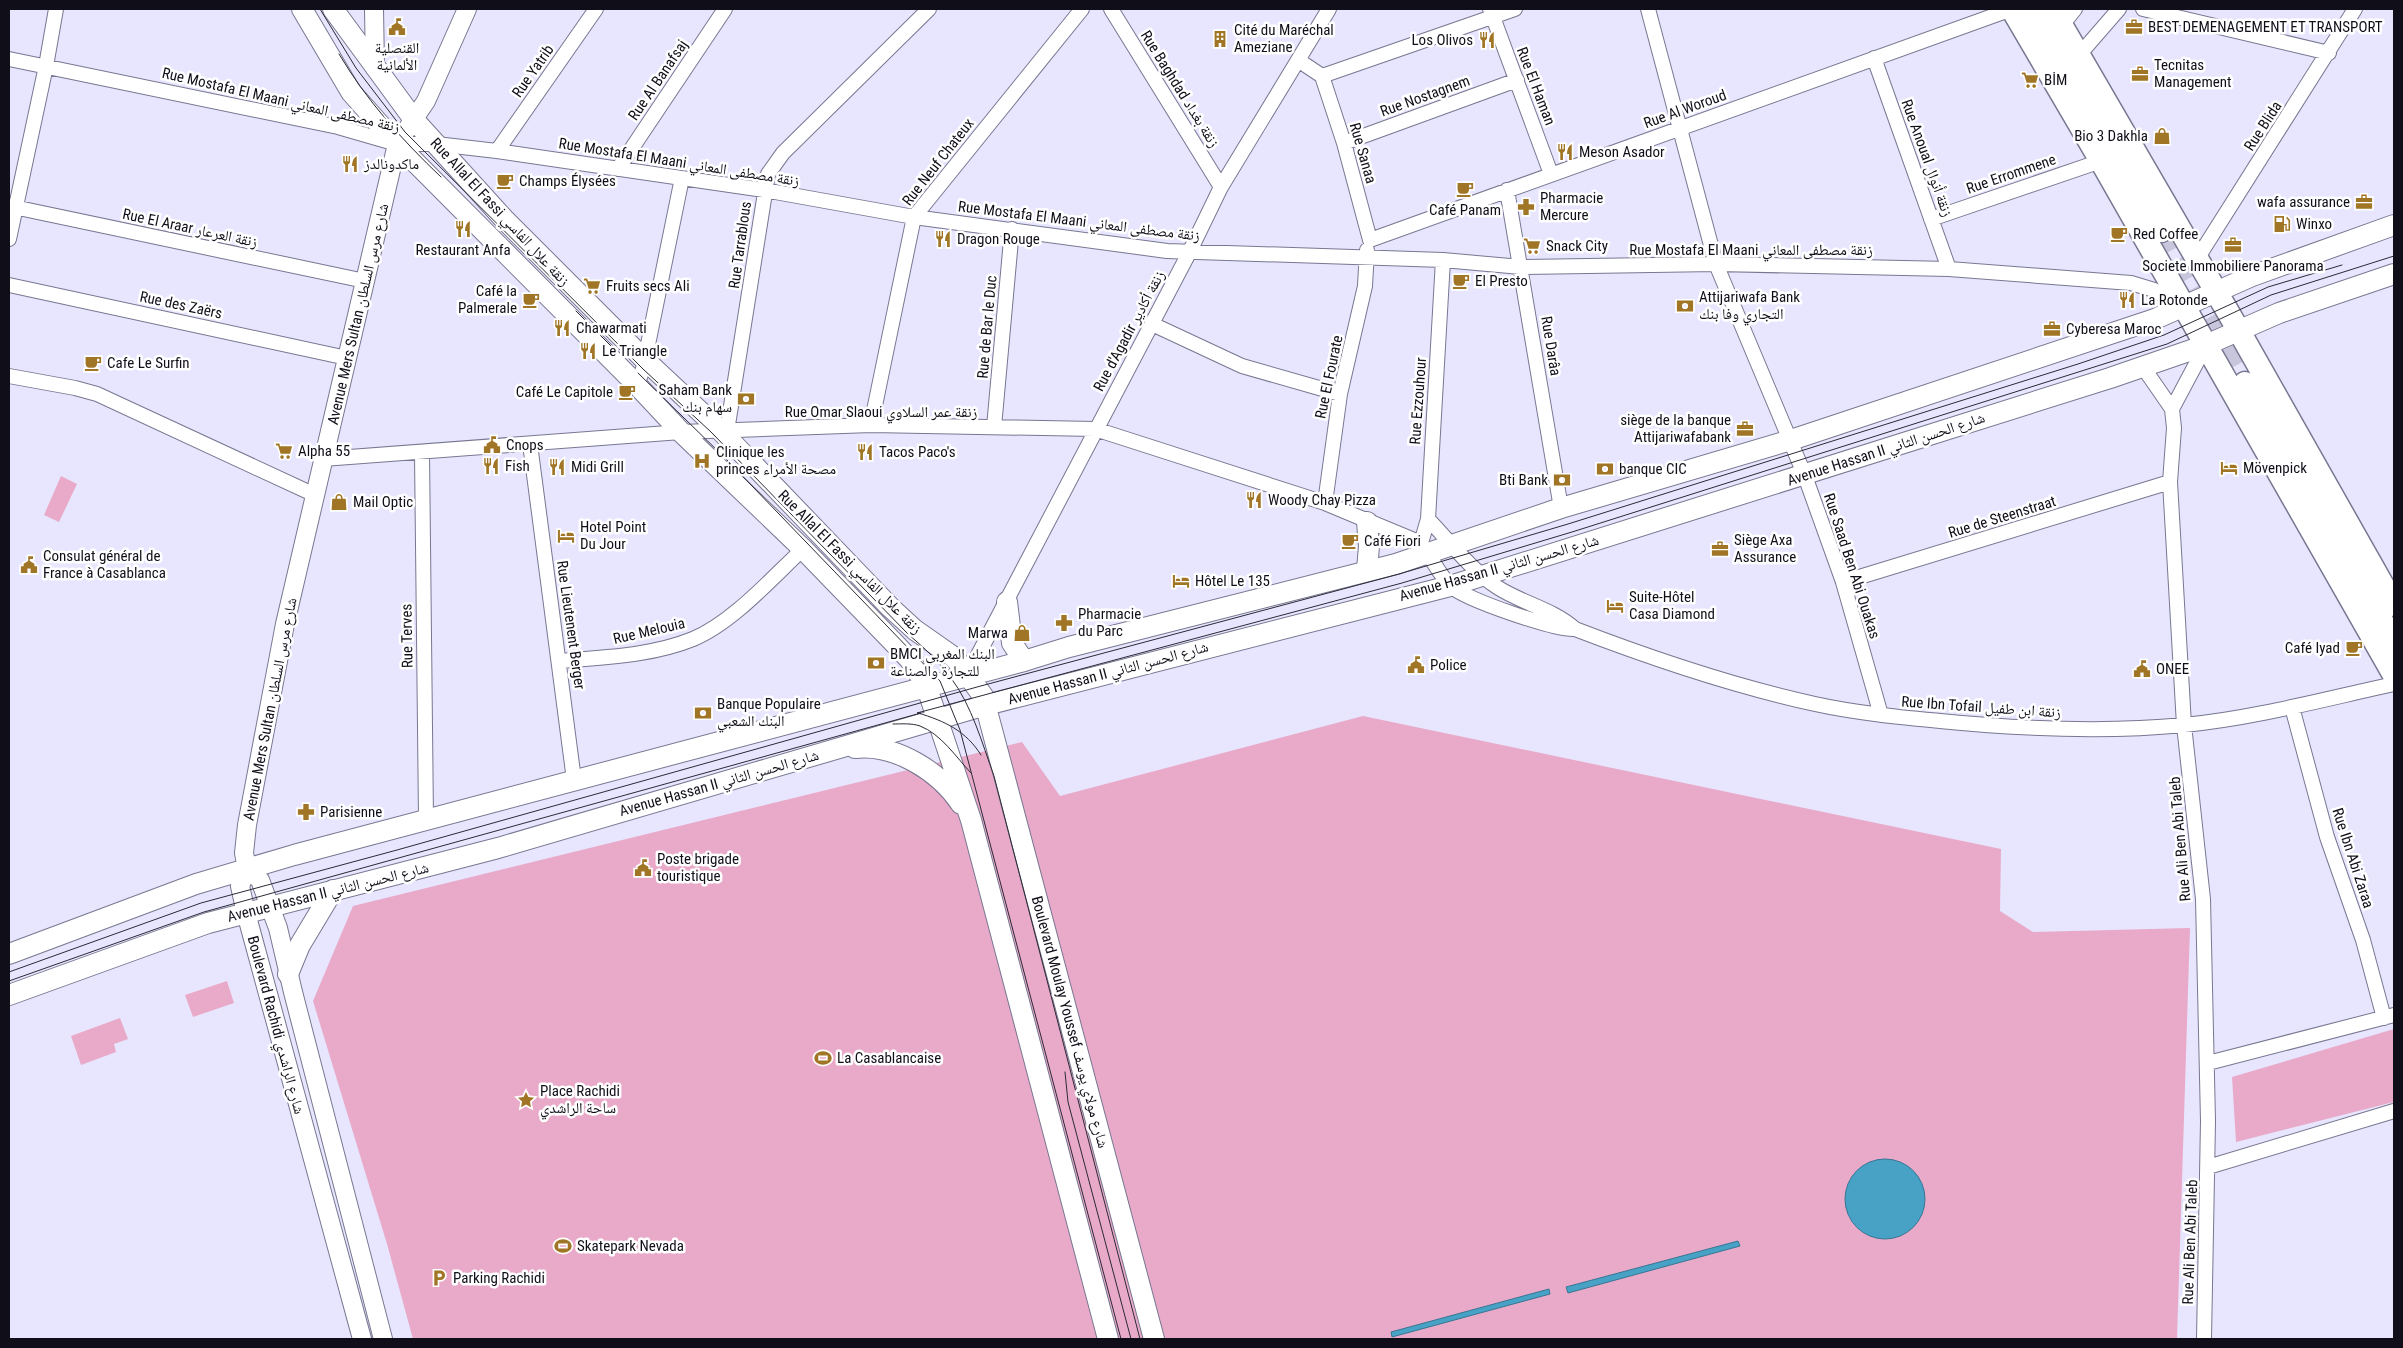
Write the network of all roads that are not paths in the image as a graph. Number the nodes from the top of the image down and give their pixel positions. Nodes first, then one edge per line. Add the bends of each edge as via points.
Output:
1 (56, 9) edge
2 (302, 9) edge
3 (333, 9) edge
4 (374, 9) edge
5 (467, 9) edge
6 (596, 9) edge
7 (725, 9) edge
8 (929, 9) edge
9 (1082, 9) edge
10 (1111, 9) edge
11 (1329, 9) edge
12 (1515, 9) edge
13 (1648, 9) edge
14 (2012, 9) edge
15 (2033, 9) edge
16 (2119, 9) edge
17 (2143, 9) edge
18 (2355, 9) edge
19 (1491, 13) edge
20 (2063, 14) edge
21 (2329, 53) junction
22 (2079, 55) junction
23 (1874, 58) junction
24 (9, 59) edge
25 (1298, 60) junction
26 (46, 66) junction
27 (375, 68) junction
28 (1322, 76) junction
29 (1517, 80) junction
30 (415, 120) junction
31 (1680, 128) junction
32 (1344, 143) junction
33 (397, 144) junction
34 (436, 144) junction
35 (497, 151) junction
36 (2101, 161) junction
37 (618, 169) junction
38 (1551, 174) junction
39 (682, 178) junction
40 (1221, 187) junction
41 (764, 190) junction
42 (1507, 190) junction
43 (12, 207) edge
44 (914, 217) junction
45 (1931, 219) junction
46 (2394, 225) edge
47 (1012, 230) junction
48 (2161, 230) tunnel mouth
49 (9, 239) edge
50 (1370, 240) junction
51 (1189, 253) junction
52 (1365, 258) junction
53 (2197, 259) junction
54 (1443, 260) junction
55 (1716, 264) junction
56 (1521, 267) junction
57 (1949, 269) junction
58 (2394, 274) edge
59 (365, 281) junction
60 (9, 285) edge
61 (2215, 291) junction
62 (2184, 307) junction
63 (1152, 324) junction
64 (2239, 331) junction
65 (2206, 345) junction
66 (347, 358) junction
67 (645, 360) junction
68 (2143, 367) junction
69 (9, 376) edge
70 (2245, 382) tunnel mouth
71 (636, 385) junction
72 (1340, 394) junction
73 (2172, 409) junction
74 (871, 425) junction
75 (994, 427) junction
76 (1096, 429) junction
77 (724, 431) junction
78 (680, 432) junction
79 (1791, 440) junction
80 (530, 444) junction
81 (422, 453) junction
82 (323, 460) junction
83 (1805, 476) junction
84 (2170, 482) junction
85 (315, 494) junction
86 (1325, 503) junction
87 (1561, 508) junction
88 (1428, 519) junction
89 (1367, 522) junction
90 (1453, 545) junction
91 (1424, 548) junction
92 (803, 549) junction
93 (1367, 570) junction
94 (1482, 575) junction
95 (1843, 582) junction
96 (1450, 586) junction
97 (1007, 602) junction
98 (2394, 605) edge
99 (1575, 629) junction
100 (2394, 642) edge
101 (560, 661) junction
102 (1024, 661) junction
103 (968, 674) junction
104 (2394, 675) edge
105 (2394, 684) edge
106 (926, 685) junction
107 (986, 705) junction
108 (2292, 707) junction
109 (1881, 715) junction
110 (937, 718) junction
111 (2184, 725) junction
112 (831, 750) junction
113 (574, 780) junction
114 (426, 818) junction
115 (971, 820) junction
116 (247, 869) junction
117 (333, 890) junction
118 (272, 906) junction
119 (246, 913) junction
120 (9, 954) edge
121 (288, 974) junction
122 (9, 995) edge
123 (2389, 1017) edge
124 (2208, 1063) junction
125 (2394, 1111) edge
126 (2208, 1167) junction
127 (362, 1339) edge
128 (383, 1339) edge
129 (1108, 1339) edge
130 (1154, 1339) edge
131 (2204, 1339) edge

1 - 26 street
2 - 33 main road, Rue Allal El Fassi زنقة علال الفاسي via 351,92
3 - 27 main road, Rue Allal El Fassi زنقة علال الفاسي
4 - 27 street
5 - 30 street, Avenue Mers Sultan شارع مرس السلطان
6 - 35 street, Rue Yatrib
7 - 37 street, Rue Al Banafsaj
8 - 41 street, Rue Tarrablous via 783,153 770,170
9 - 44 street, Rue Neuf Chateux
10 - 40 street, Rue Baghdad زنقة بغداد
11 - 25 street, Rue d'Agadir زنقة أكادير
12 - 19 street
13 - 31 street, Rue Saad Ben Abi Ouakas
14 - 23 street, Rue Al Woroud
14 - 36 main road
15 - 48 main road
16 - 22 street
17 - 21 street
18 - 21 street, Rue Blida
19 - 28 street
19 - 29 street, Rue El Haman
20 - 22 main road
21 - 53 street, Rue Blida
22 - 53 main road
23 - 31 street, Rue Al Woroud
23 - 45 street, Rue Anoual زنقة أنوال
24 - 26 street, Rue Mostafa El Maani زنقة مصطفى المعاني
25 - 28 street
25 - 40 street, Rue d'Agadir زنقة أكادير
26 - 33 street, Rue Mostafa El Maani زنقة مصطفى المعاني via 338,127
26 - 43 street
27 - 30 main road, Rue Allal El Fassi زنقة علال الفاسي
28 - 32 street, Rue Sanaa
29 - 32 street, Rue Nostagnem
29 - 38 street, Rue El Haman
30 - 33 street, Avenue Mers Sultan شارع مرس السلطان
30 - 34 main road, Rue Allal El Fassi زنقة علال الفاسي
31 - 38 street, Rue Al Woroud
31 - 55 street, Rue Saad Ben Abi Ouakas
32 - 50 street, Rue Sanaa
33 - 34 street, Rue Mostafa El Maani زنقة مصطفى المعاني
33 - 59 street, Avenue Mers Sultan شارع مرس السلطان
33 - 71 main road, Rue Allal El Fassi زنقة علال الفاسي
34 - 35 street, Rue Mostafa El Maani زنقة مصطفى المعاني
34 - 67 main road, Rue Allal El Fassi زنقة علال الفاسي via 504,219
35 - 37 street, Rue Mostafa El Maani زنقة مصطفى المعاني
36 - 45 street, Rue Errommene
36 - 62 main road
37 - 39 street, Rue Mostafa El Maani زنقة مصطفى المعاني
38 - 42 street, Rue Al Woroud
39 - 41 street, Rue Mostafa El Maani زنقة مصطفى المعاني
39 - 67 street
40 - 51 street, Rue d'Agadir زنقة أكادير
41 - 44 street, Rue Mostafa El Maani زنقة مصطفى المعاني
41 - 77 street, Rue Tarrablous
42 - 50 street, Rue Al Woroud
42 - 56 street, Rue Darâa
43 - 49 street
43 - 59 street, Rue El Araar زنقة العرعار
44 - 47 street, Rue Mostafa El Maani زنقة مصطفى المعاني
44 - 74 street, Rue Neuf Chateux
45 - 57 street, Rue Anoual زنقة أنوال
46 - 61 main road
47 - 51 street, Rue Mostafa El Maani زنقة مصطفى المعاني
47 - 75 street, Rue de Bar le Duc
50 - 52 street, Rue El Fourate
51 - 52 street, Rue Mostafa El Maani زنقة مصطفى المعاني
51 - 63 street, Rue d'Agadir زنقة أكادير
52 - 54 street, Rue Mostafa El Maani زنقة مصطفى المعاني
52 - 72 street, Rue El Fourate via 1365,286
53 - 61 main road
54 - 56 street, Rue Mostafa El Maani زنقة مصطفى المعاني
54 - 88 street, Rue Ezzouhour
55 - 56 street, Rue Mostafa El Maani زنقة مصطفى المعاني
55 - 57 street, Rue Mostafa El Maani زنقة مصطفى المعاني
55 - 79 street, Rue Saad Ben Abi Ouakas
56 - 87 street, Rue Darâa
57 - 62 street, Rue Mostafa El Maani زنقة مصطفى المعاني via 2131,284 2154,290
58 - 64 main road, Avenue Hassan II شارع الحسن الثاني via 2280,313
59 - 66 street, Avenue Mers Sultan شارع مرس السلطان
60 - 66 street, Rue des Zaërs
61 - 62 main road
61 - 64 main road
62 - 65 main road
62 - 79 main road
63 - 72 street via 1233,363
63 - 76 street, Rue d'Agadir زنقة أكادير
64 - 65 main road, Avenue Hassan II شارع الحسن الثاني
64 - 98 main road
65 - 68 main road, Avenue Hassan II شارع الحسن الثاني
65 - 73 street
65 - 104 main road
66 - 82 street, Avenue Mers Sultan شارع مرس السلطان
67 - 71 street
67 - 77 main road, Rue Allal El Fassi زنقة علال الفاسي
68 - 73 street
68 - 83 main road, Avenue Hassan II شارع الحسن الثاني
69 - 85 street via 97,394
70 - 100 main road
71 - 78 main road, Rue Allal El Fassi زنقة علال الفاسي
72 - 86 street, Rue El Fourate
73 - 84 street, Rue Ali Ben Abi Taleb via 2174,428
74 - 75 street, Rue Omar Slaoui زنقة عمر السلاوي
74 - 77 street, Rue Omar Slaoui زنقة عمر السلاوي
75 - 76 street, Rue Omar Slaoui زنقة عمر السلاوي
76 - 86 street, Rue Omar Slaoui زنقة عمر السلاوي
76 - 97 street, Rue d'Agadir زنقة أكادير
77 - 78 street, Rue Omar Slaoui زنقة عمر السلاوي
77 - 103 main road, Rue Allal El Fassi زنقة علال الفاسي via 891,608 915,630 955,658
78 - 80 street, Rue Omar Slaoui زنقة عمر السلاوي
78 - 92 main road, Rue Allal El Fassi زنقة علال الفاسي
79 - 83 street, Rue Saad Ben Abi Ouakas
79 - 87 main road
80 - 81 street, Rue Omar Slaoui زنقة عمر السلاوي
80 - 101 street, Rue Lieutenent Berger
81 - 82 street, Rue Omar Slaoui زنقة عمر السلاوي
81 - 114 street, Rue Terves
82 - 85 street, Avenue Mers Sultan شارع مرس السلطان
83 - 94 main road, Avenue Hassan II شارع الحسن الثاني
83 - 95 street, Rue Saad Ben Abi Ouakas
84 - 95 street, Rue de Steenstraat
84 - 111 street, Rue Ali Ben Abi Taleb
85 - 116 street, Avenue Mers Sultan شارع مرس السلطان via 285,624 246,825 244,853
86 - 89 street, Rue Omar Slaoui زنقة عمر السلاوي
87 - 90 main road
88 - 90 street, Rue Ibn Tofail زنقة ابن طفيل
88 - 91 street, Rue Ezzouhour
89 - 91 street, Rue Omar Slaoui زنقة عمر السلاوي
89 - 93 main road
90 - 91 main road
90 - 94 street, Rue Ibn Tofail زنقة ابن طفيل
91 - 93 main road
91 - 96 street
92 - 101 street, Rue Melouia via 746,603 693,639 632,655
92 - 106 main road, Rue Allal El Fassi زنقة علال الفاسي via 898,646
93 - 102 main road via 1069,646
94 - 96 main road, Avenue Hassan II شارع الحسن الثاني
94 - 99 street, Rue Ibn Tofail زنقة ابن طفيل via 1504,592 1560,618
95 - 109 street, Rue Saad Ben Abi Ouakas
96 - 99 street, Rue Ibn Tofail زنقة ابن طفيل via 1523,616 1563,629
96 - 107 main road, Avenue Hassan II شارع الحسن الثاني
97 - 102 main road via 1012,643
97 - 103 street, Rue d'Agadir زنقة أكادير
99 - 109 street, Rue Ibn Tofail زنقة ابن طفيل via 1688,670 1816,704
101 - 113 street, Rue Lieutenent Berger
102 - 103 main road
103 - 106 main road
103 - 107 main road, Rue Allal El Fassi زنقة علال الفاسي
105 - 108 street, Rue Ibn Tofail زنقة ابن طفيل
106 - 110 main road, Rue Allal El Fassi زنقة علال الفاسي
106 - 113 main road
107 - 110 main road, Avenue Hassan II شارع الحسن الثاني
107 - 130 main road, Boulevard Moulay Youssef شارع مولاي يوسف
108 - 111 street, Rue Ibn Tofail زنقة ابن طفيل
108 - 123 street, Rue Ibn Abi Zaraa via 2327,836
109 - 111 street, Rue Ibn Tofail زنقة ابن طفيل via 2056,730
110 - 112 main road, Avenue Hassan II شارع الحسن الثاني
110 - 115 main road
111 - 124 street, Rue Ali Ben Abi Taleb via 2203,899
112 - 115 main road via 866,746 909,759 923,766 954,793
112 - 117 main road, Avenue Hassan II شارع الحسن الثاني via 498,848
113 - 114 main road
114 - 116 main road
115 - 129 main road
116 - 118 street, Boulevard Rachidi شارع الراشدي via 260,880
116 - 119 street, Boulevard Rachidi شارع الراشدي via 240,886
116 - 120 main road via 196,884
117 - 118 main road, Avenue Hassan II شارع الحسن الثاني
117 - 121 main road via 303,939
118 - 119 main road, Avenue Hassan II شارع الحسن الثاني
118 - 121 street, Boulevard Rachidi شارع الراشدي
119 - 122 main road, Avenue Hassan II شارع الحسن الثاني via 208,923
119 - 127 street, Boulevard Rachidi شارع الراشدي
121 - 128 street, Boulevard Rachidi شارع الراشدي
123 - 124 street
124 - 126 street, Rue Ali Ben Abi Taleb
125 - 126 street
126 - 131 street, Rue Ali Ben Abi Taleb

